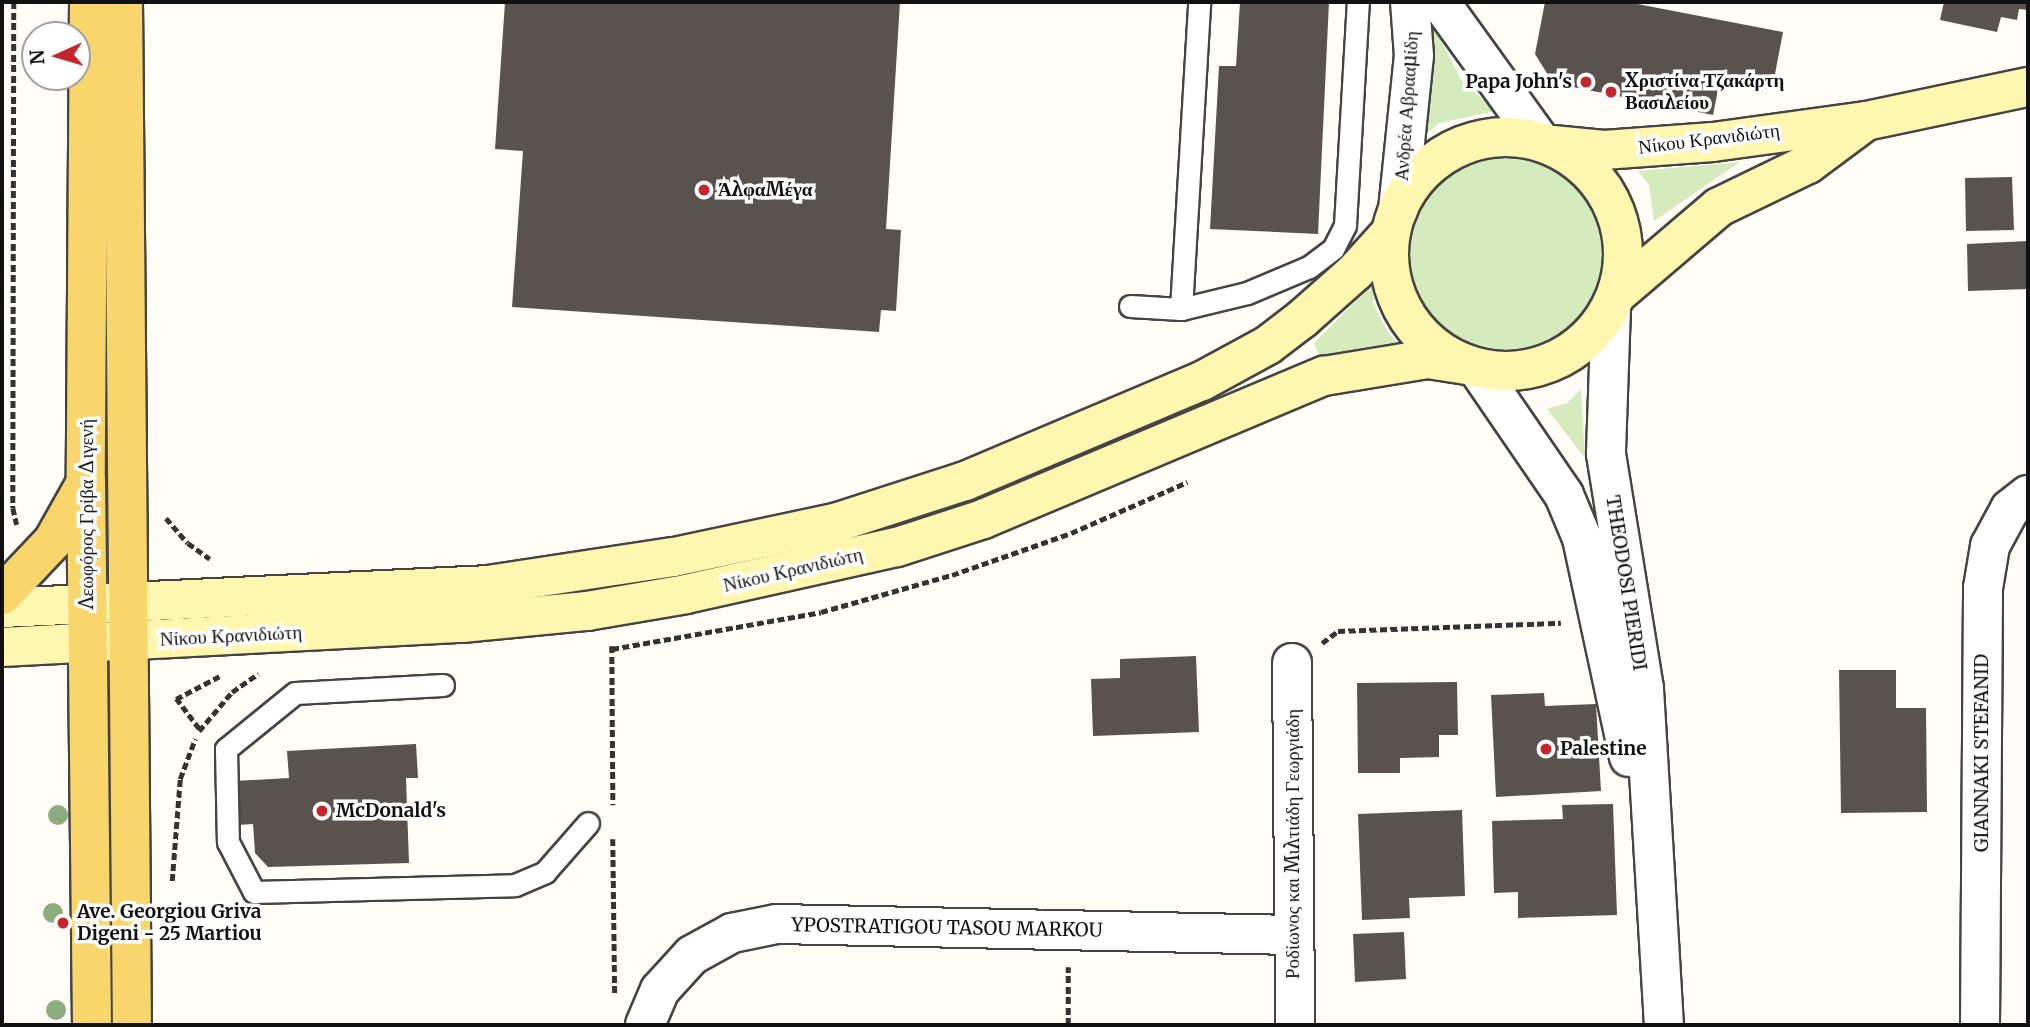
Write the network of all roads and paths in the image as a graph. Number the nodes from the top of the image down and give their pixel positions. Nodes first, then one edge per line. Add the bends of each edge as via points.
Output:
1 (14, 2) edge
2 (89, 2) edge
3 (123, 2) edge
4 (1199, 2) edge
5 (1359, 2) edge
6 (1410, 2) edge
7 (1440, 2) edge
8 (2028, 87) edge
9 (1866, 121) junction
10 (1546, 143) junction
11 (1395, 221) junction
12 (1614, 301) junction
13 (1130, 306) dead end
14 (1181, 309) junction
15 (1472, 367) junction
16 (86, 481) junction
17 (2028, 495) edge
18 (18, 531) dead end
19 (2, 595) edge
20 (129, 601) junction
21 (86, 603) junction
22 (2, 608) edge
23 (1601, 621) junction
24 (130, 642) junction
25 (87, 643) junction
26 (2, 646) edge
27 (1292, 663) joint
28 (258, 674) dead end
29 (443, 685) dead end
30 (176, 699) dead end
31 (199, 729) junction
32 (588, 823) dead end
33 (1652, 858) junction
34 (171, 892) dead end
35 (1069, 930) junction
36 (1294, 935) junction
37 (92, 1025) edge
38 (132, 1025) edge
39 (645, 1025) edge
40 (1068, 1025) edge
41 (1295, 1025) edge
42 (1664, 1025) edge
43 (1980, 1025) edge

1 - 18 path via 13,508
2 - 16 main road, Λεωφόρος Γρίβα Διγενή
3 - 20 main road, Λεωφόρος Γρίβα Διγενή
4 - 14 lane
5 - 14 lane via 1345,225 1333,249 1309,267 1247,293
6 - 11 street, Ανδρέα Αβρααμίδη via 1414,57
7 - 10 street
8 - 9 main road, Νίκου Κρανιδιώτη
9 - 10 main road, Νίκου Κρανιδιώτη via 1649,149
9 - 12 main road, Νίκου Κρανιδιώτη via 1808,163 1718,207
10 - 11 main road via 1499,136 1457,148 1422,173
10 - 12 main road via 1586,167 1614,209 1624,258
11 - 15 main road via 1390,268 1400,304 1421,335
11 - 20 main road, Νίκου Κρανιδιώτη via 1355,272 1302,319 1268,345 1202,381 964,481 838,522 746,544 532,580
12 - 15 main road via 1585,341 1549,364 1508,372
12 - 33 street, THEODOSI PIERIDI via 1606,454 1644,689
13 - 14 lane
15 - 23 street, THEODOSI PIERIDI via 1564,495 1582,538
15 - 24 main road, Νίκου Κρανιδιώτη via 1428,359 1324,376 983,519 897,547 686,594 587,611 462,623
16 - 19 main road via 53,541
16 - 21 main road, Λεωφόρος Γρίβα Διγενή
17 - 43 street, GIANNAKI STEFANID via 2010,509 1990,546 1983,588
20 - 21 main road, Νίκου Κρανιδιώτη
20 - 24 main road, Λεωφόρος Γρίβα Διγενή
21 - 22 main road, Νίκου Κρανιδιώτη
21 - 25 main road, Λεωφόρος Γρίβα Διγενή
23 - 27 path via 1338,631
23 - 33 street, THEODOSI PIERIDI
24 - 25 main road, Νίκου Κρανιδιώτη
24 - 38 main road, Λεωφόρος Γρίβα Διγενή
25 - 26 main road, Νίκου Κρανιδιώτη
25 - 37 main road, Λεωφόρος Γρίβα Διγενή
27 - 36 street, Ροδίωνος και Μιλτιάδη Γεωργιάδη
28 - 31 path via 232,692
29 - 32 lane via 295,693 226,750 228,842 254,892 516,885 545,873
30 - 31 path
31 - 34 path via 180,779
33 - 42 street, THEODOSI PIERIDI
35 - 36 street, YPOSTRATIGOU TASOU MARKOU
35 - 39 street, YPOSTRATIGOU TASOU MARKOU via 777,924 732,933 692,955 660,990
35 - 40 path
36 - 41 street, Ροδίωνος και Μιλτιάδη Γεωργιάδη

